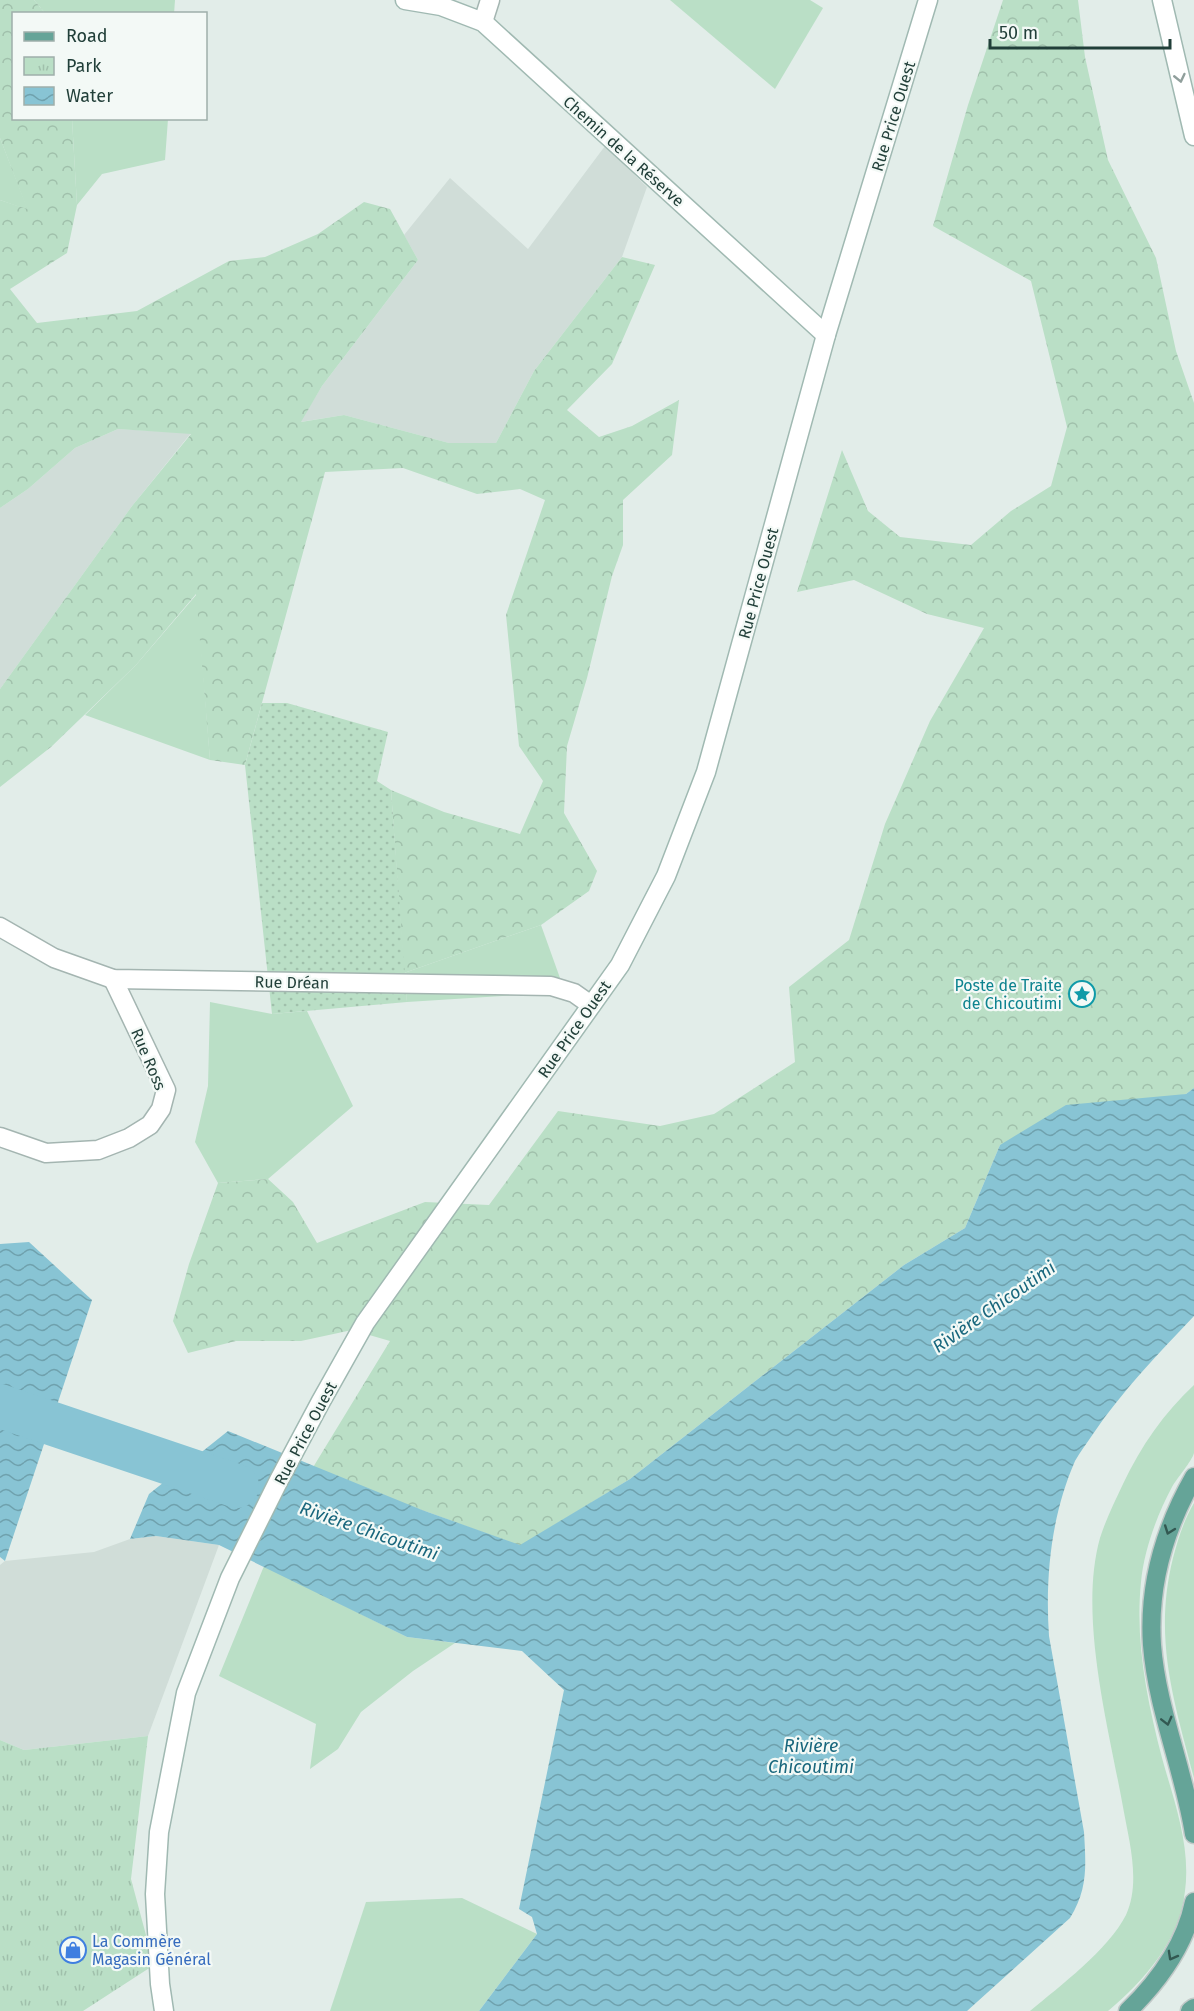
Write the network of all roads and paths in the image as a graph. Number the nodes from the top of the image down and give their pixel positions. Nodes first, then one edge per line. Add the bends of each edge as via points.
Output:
1 (405, 0) edge
2 (490, 0) edge
3 (928, 0) edge
4 (1162, 0) edge
5 (483, 22) junction
6 (1194, 136) edge
7 (826, 335) junction
8 (0, 927) edge
9 (113, 978) junction
10 (591, 1005) junction
11 (0, 1137) edge
12 (1194, 1477) edge
13 (1194, 1834) edge
14 (1194, 1902) edge
15 (1194, 2008) edge
16 (164, 2011) edge
17 (1128, 2011) edge
18 (1190, 2011) edge

1 - 5 street, Chemin de la Réserve via 441,6
2 - 5 street
3 - 7 street, Rue Price Ouest
4 -> 6 street
5 - 7 street, Chemin de la Réserve
7 - 10 street, Rue Price Ouest via 706,771 666,876 620,964
8 - 9 street, Rue Dréan via 54,958
9 - 10 street, Rue Dréan via 551,986 574,993
9 - 11 street, Rue Ross via 166,1090 161,1109 150,1125 98,1150 46,1153
10 - 16 street, Rue Price Ouest via 365,1323 230,1578 186,1693 159,1832 155,1894
12 -> 13 main road via 1161,1552 1152,1627 1159,1686
14 -> 17 main road via 1165,1969
15 - 18 main road

